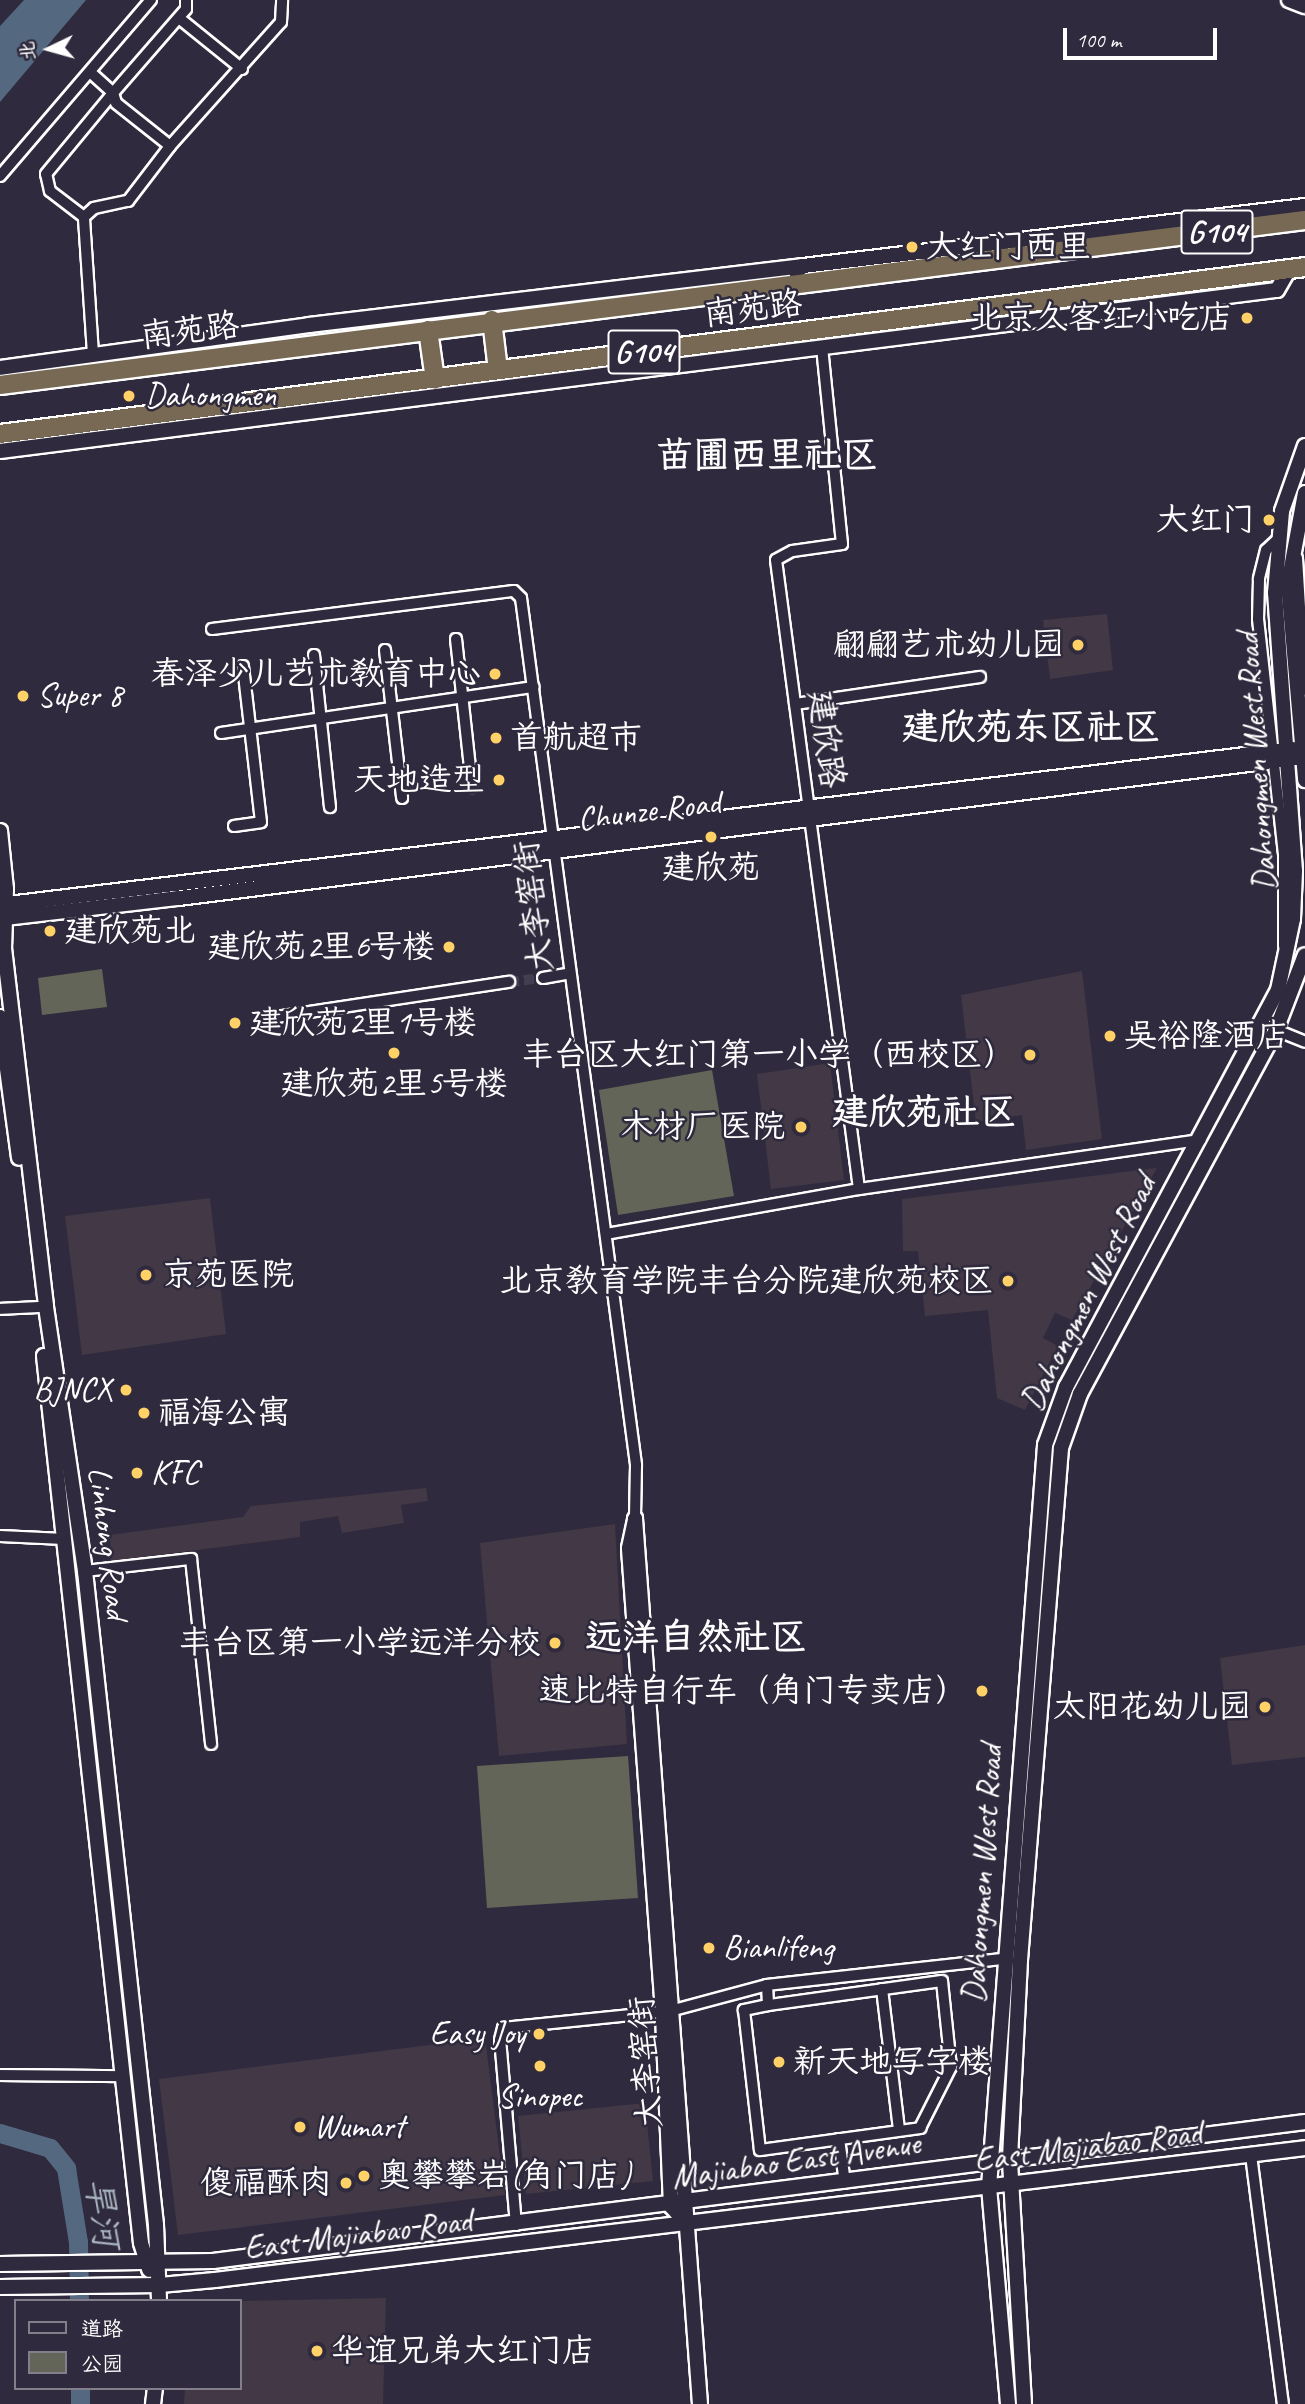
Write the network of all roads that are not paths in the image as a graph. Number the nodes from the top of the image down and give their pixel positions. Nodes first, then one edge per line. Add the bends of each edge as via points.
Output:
1 (151, 0) edge
2 (186, 0) edge
3 (282, 0) edge
4 (1289, 0) edge
5 (1305, 6) edge
6 (179, 18) junction
7 (243, 69) junction
8 (90, 72) junction
9 (113, 93) junction
10 (170, 146) junction
11 (0, 176) edge
12 (1305, 206) edge
13 (84, 217) junction
14 (1305, 220) edge
15 (1074, 234) junction
16 (1129, 244) junction
17 (803, 267) junction
18 (1297, 268) edge
19 (777, 284) junction
20 (492, 320) junction
21 (428, 330) junction
22 (822, 347) junction
23 (93, 354) junction
24 (0, 368) edge
25 (498, 370) junction
26 (435, 380) junction
27 (0, 385) edge
28 (0, 434) edge
29 (1305, 446) edge
30 (0, 451) edge
31 (1305, 493) edge
32 (1296, 528) junction
33 (212, 629) dead end
34 (456, 639) dead end
35 (385, 650) dead end
36 (314, 656) dead end
37 (243, 666) dead end
38 (980, 677) dead end
39 (534, 687) junction
40 (1305, 691) edge
41 (463, 698) junction
42 (795, 704) junction
43 (392, 708) junction
44 (321, 719) junction
45 (250, 729) junction
46 (221, 733) dead end
47 (1291, 754) edge
48 (1305, 780) edge
49 (472, 787) dead end
50 (402, 798) dead end
51 (330, 807) dead end
52 (810, 814) junction
53 (234, 827) dead end
54 (0, 831) edge
55 (555, 844) junction
56 (3, 910) edge
57 (1305, 955) edge
58 (1303, 972) edge
59 (570, 973) junction
60 (543, 978) tunnel mouth
61 (509, 982) tunnel mouth
62 (0, 1017) edge
63 (263, 1019) dead end
64 (1276, 1030) junction
65 (1305, 1042) edge
66 (1200, 1140) junction
67 (859, 1189) junction
68 (606, 1234) junction
69 (39, 1307) junction
70 (0, 1310) edge
71 (635, 1519) joint
72 (0, 1536) edge
73 (64, 1539) junction
74 (85, 1571) junction
75 (211, 1744) dead end
76 (1004, 1959) junction
77 (767, 1985) junction
78 (882, 1990) junction
79 (768, 2005) junction
80 (667, 2011) junction
81 (0, 2075) edge
82 (124, 2076) junction
83 (1305, 2122) edge
84 (899, 2130) junction
85 (839, 2139) junction
86 (1305, 2148) edge
87 (1251, 2155) junction
88 (1010, 2158) junction
89 (992, 2161) junction
90 (845, 2183) junction
91 (1011, 2184) junction
92 (989, 2187) junction
93 (678, 2205) junction
94 (687, 2224) junction
95 (516, 2225) junction
96 (0, 2264) edge
97 (152, 2264) junction
98 (160, 2285) junction
99 (0, 2287) edge
100 (159, 2299) edge
101 (700, 2404) edge
102 (1008, 2404) edge
103 (1024, 2404) edge
104 (1283, 2404) edge

1 - 8 street
2 - 6 street
3 - 7 street via 281,22
4 - 5 main road
6 - 7 street
6 - 9 street
7 - 10 street
8 - 9 street
8 - 11 street
9 - 10 street via 116,103
9 - 13 street via 46,174 50,191
10 - 13 street via 128,201 94,208
12 - 15 main road
13 - 23 street
14 - 16 highway, 南苑路 / G104
15 - 16 main road
15 - 17 main road
16 - 19 highway, 南苑路 / G104
17 - 19 main road
17 - 23 main road
18 - 22 main road via 1277,290
18 - 25 highway, 南苑路 / G104
19 - 20 highway, 南苑路 / G104
20 - 21 highway, 南苑路 / G104
20 - 25 highway
21 - 26 highway
21 - 27 highway, 南苑路 / G104
22 - 30 main road
22 - 42 street, 建欣路 via 842,544 793,551 776,560
23 - 24 main road
25 - 26 highway, 南苑路 / G104
26 - 28 highway, 南苑路 / G104
29 - 47 main road, Dahongmen West Road via 1282,512 1275,593
31 - 32 main road, Dahongmen West Road
32 - 40 street
32 - 47 main road, Dahongmen West Road via 1289,584
33 - 39 street, 大李窑街 via 514,591 522,598
34 - 41 street
35 - 43 street
36 - 44 street
37 - 45 street
38 - 42 street
39 - 41 street
39 - 55 street, 大李窑街
41 - 43 street
41 - 49 street
42 - 52 street, 建欣路
43 - 44 street
43 - 50 street
44 - 45 street
44 - 51 street
45 - 46 street
45 - 53 street via 261,822
47 - 48 main road, Dahongmen West Road
47 - 52 main road, Chunze Road
47 - 66 main road, Dahongmen West Road via 1295,871 1286,957 1267,1012
52 - 55 main road, Chunze Road
52 - 67 street, 建欣路
54 - 56 main road, Linhong Road
55 - 56 main road, Chunze Road
55 - 59 street, 大李窑街
56 - 74 main road, Linhong Road via 45,1293
57 - 58 main road, Dahongmen West Road
58 - 64 main road, Dahongmen West Road
59 - 60 street
59 - 68 street, 大李窑街
61 - 63 street
62 - 69 main road, Linhong Road
64 - 65 street
64 - 88 main road, Dahongmen West Road via 1080,1394 1061,1448 1020,1960
66 - 67 street
66 - 76 main road, Dahongmen West Road via 1066,1387 1045,1445
67 - 68 street
68 - 71 street, 大李窑街 via 636,1465
69 - 70 street
69 - 73 main road, Linhong Road
71 - 80 main road, 大李窑街
72 - 73 street
73 - 82 main road, Linhong Road
74 - 75 street via 191,1559
74 - 97 main road, Linhong Road
76 - 77 street
76 - 89 main road, Dahongmen West Road
77 - 79 street
77 - 80 street
78 - 79 street
78 - 84 street
78 - 84 street via 942,1981 951,2067 920,2127
79 - 85 street via 744,2010 760,2150
80 - 93 main road, 大李窑街
80 - 95 street via 503,2028 500,2040
81 - 82 street
82 - 97 main road, Linhong Road
83 - 88 main road, Majiabao East Avenue
84 - 85 street
85 - 90 street
86 - 87 main road, East Majiabao Road
87 - 91 main road, East Majiabao Road
87 - 104 street
88 - 89 main road, Majiabao East Avenue
88 - 91 main road, Dahongmen West Road
89 - 90 main road, Majiabao East Avenue
89 - 92 main road, Dahongmen West Road
90 - 93 main road, Majiabao East Avenue
91 - 92 main road, East Majiabao Road
91 - 103 main road, Dahongmen West Road
92 - 94 main road, East Majiabao Road
92 - 102 main road, Dahongmen West Road
93 - 94 main road, 大李窑街
93 - 95 main road, Majiabao East Avenue
94 - 98 main road, East Majiabao Road
94 - 101 main road, 大李窑街
95 - 97 main road, Majiabao East Avenue
96 - 97 main road, Majiabao East Avenue
97 - 98 main road
98 - 99 main road, East Majiabao Road
98 - 100 main road

